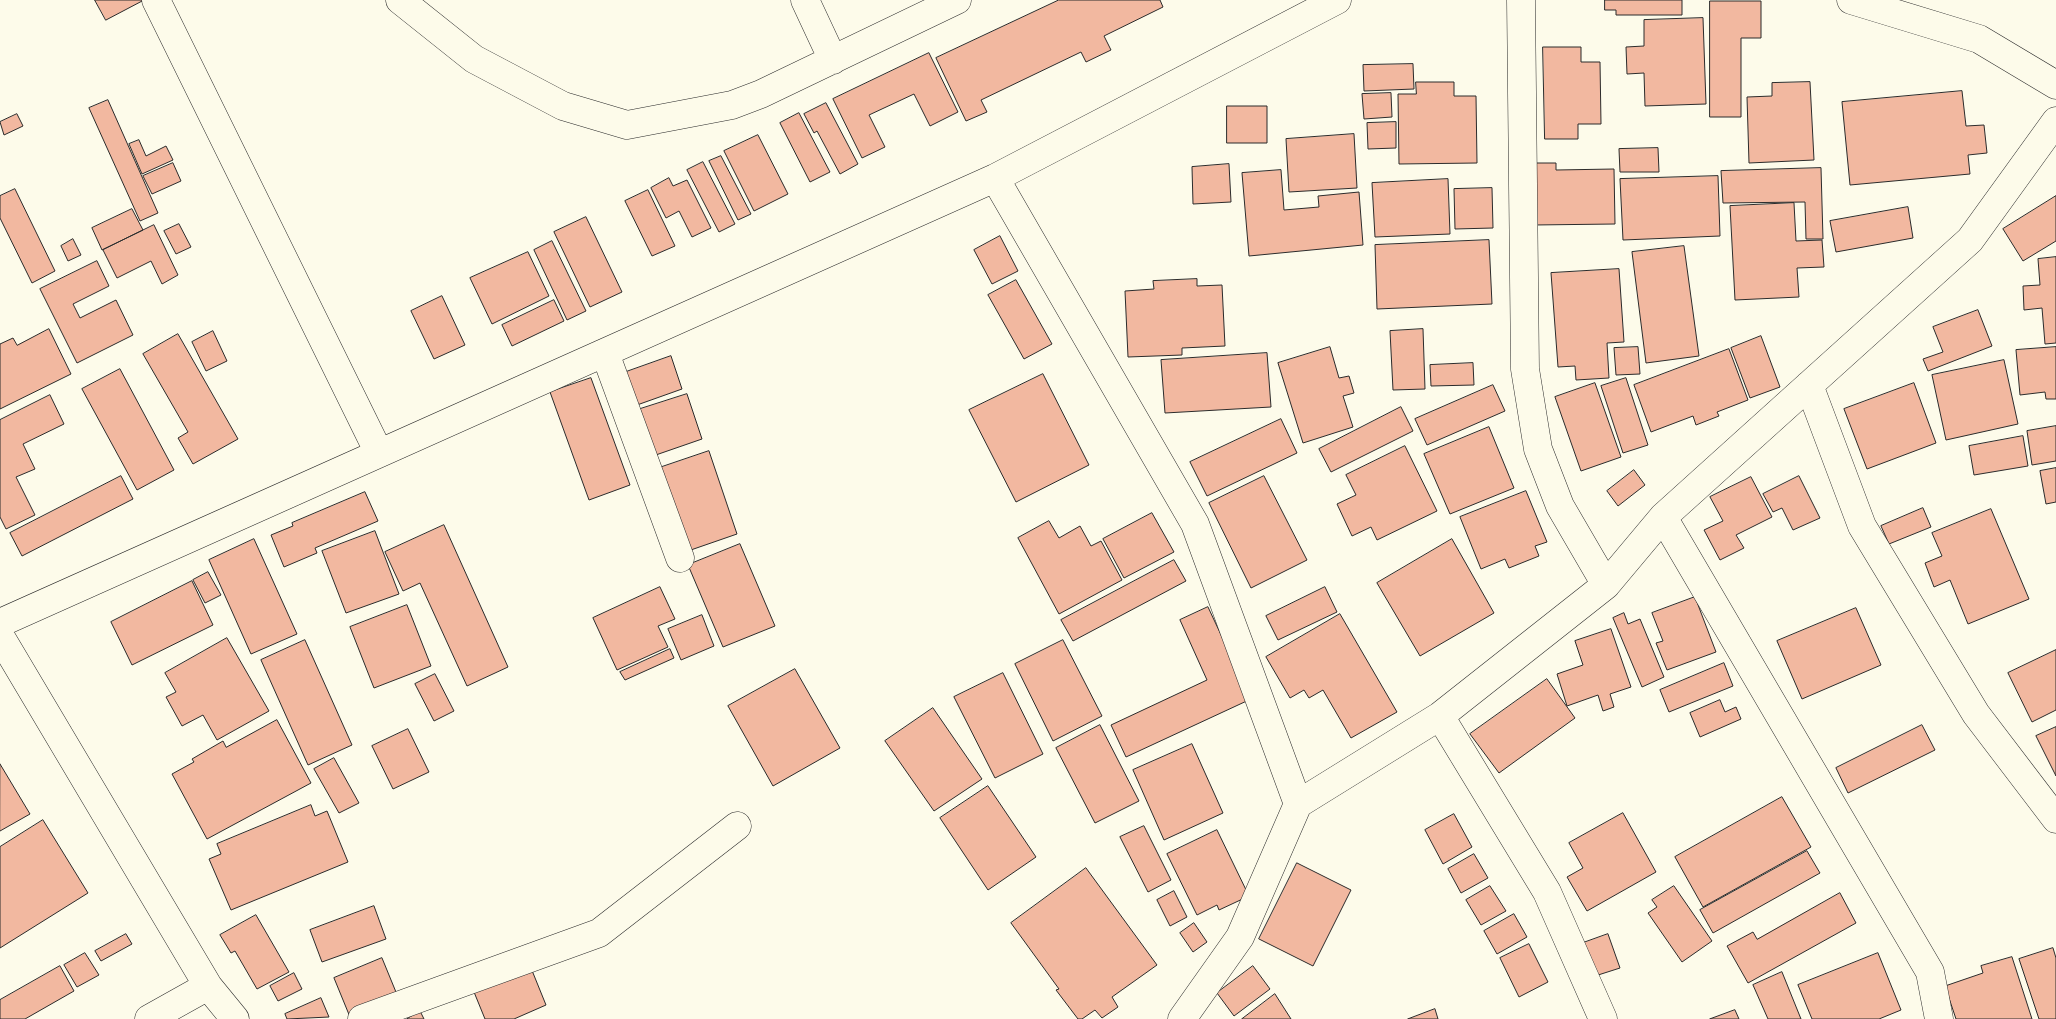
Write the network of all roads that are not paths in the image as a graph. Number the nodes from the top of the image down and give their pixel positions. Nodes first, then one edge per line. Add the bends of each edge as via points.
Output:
1 (156, 0) edge
2 (400, 0) edge
3 (805, 0) edge
4 (957, 0) edge
5 (1337, 0) edge
6 (1522, 0) edge
7 (1851, 0) edge
8 (833, 60) junction
9 (2056, 84) edge
10 (2056, 121) edge
11 (995, 178) junction
12 (604, 353) junction
13 (1809, 385) junction
14 (379, 453) junction
15 (1663, 517) junction
16 (680, 558) dead end
17 (1606, 586) junction
18 (0, 623) edge
19 (0, 636) edge
20 (1440, 716) junction
21 (1298, 804) junction
22 (2056, 819) edge
23 (738, 826) dead end
24 (208, 986) junction
25 (149, 1019) edge
26 (235, 1019) edge
27 (362, 1019) edge
28 (1182, 1019) edge
29 (1604, 1019) edge
30 (1939, 1019) edge

1 - 14 street
2 - 8 street via 474,59 564,106 627,125 732,105
3 - 8 street
4 - 8 street
5 - 11 street
6 - 17 street via 1525,369 1538,449 1560,506
7 - 9 street via 1979,39
10 - 13 street via 1970,240
11 - 12 street
11 - 21 street via 1195,524
12 - 14 street
12 - 16 street
13 - 15 street
13 - 22 street via 1862,526 1976,714
14 - 18 street
15 - 17 street
15 - 30 street via 1930,972
17 - 20 street
19 - 24 street
20 - 21 street
20 - 29 street via 1547,892
21 - 28 street via 1240,937
23 - 27 street via 599,933
24 - 25 street
24 - 26 street

